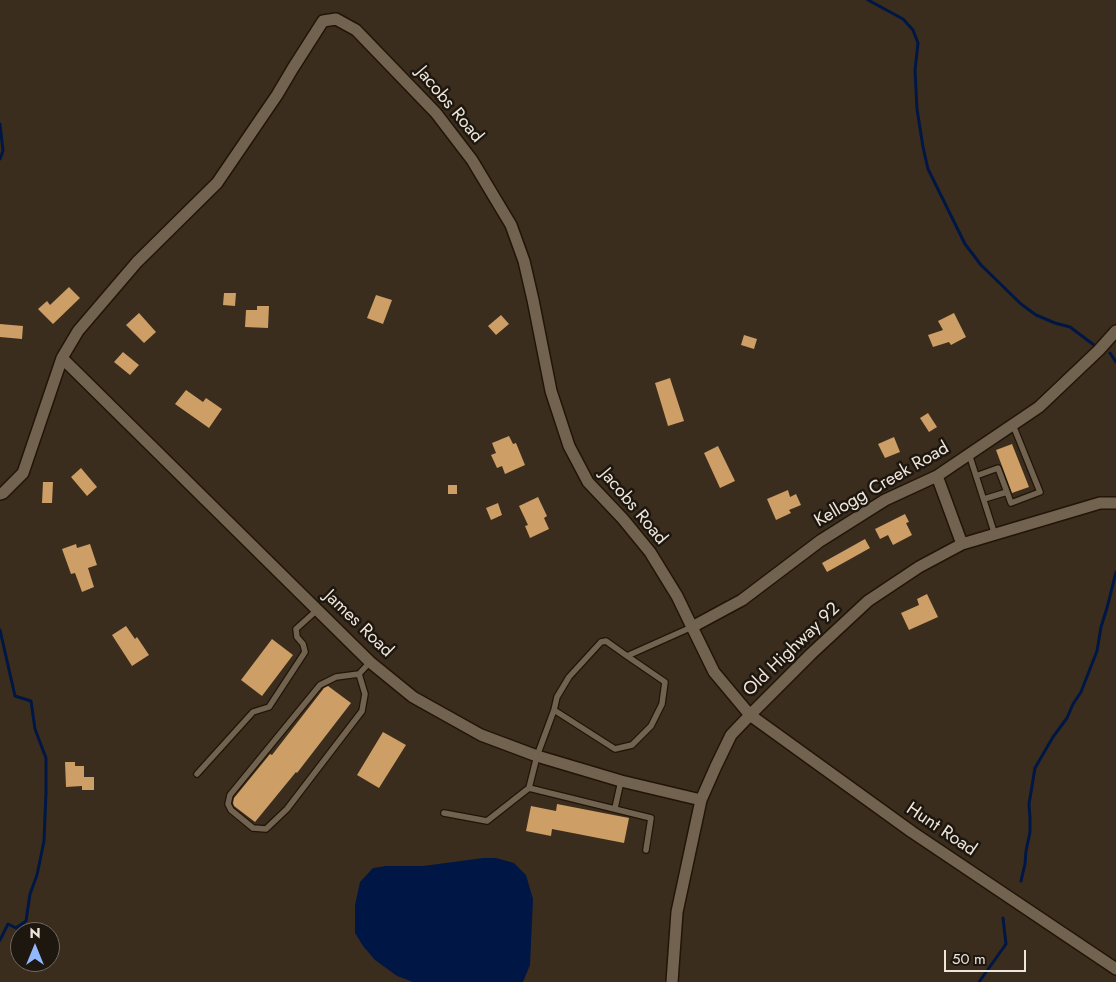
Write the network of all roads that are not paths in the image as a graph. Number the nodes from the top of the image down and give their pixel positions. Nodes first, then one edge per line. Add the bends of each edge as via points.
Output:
1 (1116, 331) edge
2 (62, 358) junction
3 (1013, 425) junction
4 (969, 454) junction
5 (937, 476) junction
6 (976, 476) junction
7 (1007, 492) junction
8 (0, 494) edge
9 (984, 499) junction
10 (1116, 503) edge
11 (995, 535) junction
12 (962, 544) junction
13 (317, 610) junction
14 (692, 627) junction
15 (627, 656) junction
16 (370, 662) junction
17 (359, 674) junction
18 (554, 710) junction
19 (750, 715) junction
20 (537, 756) junction
21 (197, 774) dead end
22 (621, 781) junction
23 (529, 788) junction
24 (701, 800) junction
25 (615, 808) junction
26 (444, 813) dead end
27 (646, 850) dead end
28 (1116, 969) edge
29 (672, 982) edge

1 - 3 street, Kellogg Creek Road via 1039,407
2 - 8 street, Jacobs Road via 23,473
2 - 13 street, James Road
2 - 14 street, Jacobs Road via 78,332 137,262 217,182 277,96 322,21 336,19 356,30 436,114 472,160 511,225 524,260 551,391 569,446 588,482 650,552
3 - 4 street, Kellogg Creek Road
3 - 7 lane via 1040,492 1011,503
4 - 5 street, Kellogg Creek Road
4 - 6 lane
5 - 12 street
5 - 14 street, Kellogg Creek Road via 885,500 820,541 742,600
6 - 7 lane via 998,468
6 - 9 lane
7 - 9 lane
9 - 11 lane
10 - 11 street, Old Highway 92 via 1100,503
11 - 12 street, Old Highway 92
12 - 19 street, Old Highway 92 via 919,567 868,601
13 - 16 street, James Road
13 - 21 lane via 296,629 305,652 269,707 253,712
14 - 15 lane
14 - 19 street via 714,672
15 - 18 lane via 606,641 601,642 569,677 557,697
15 - 18 lane via 664,682 662,704 651,726 632,746 615,749
16 - 17 lane
16 - 20 street, James Road via 414,697 481,734
17 - 17 lane via 336,677 320,685 230,794 228,804 231,810 253,828 266,829 287,810 362,711 365,694
18 - 20 lane
19 - 24 street, Old Highway 92 via 731,736
19 - 28 street, Hunt Road via 912,832
20 - 22 street, James Road
20 - 23 lane
22 - 24 street, James Road
22 - 25 lane
23 - 25 lane
23 - 26 lane via 488,821
24 - 29 street, Old Highway 92 via 677,912
25 - 27 lane via 651,818

